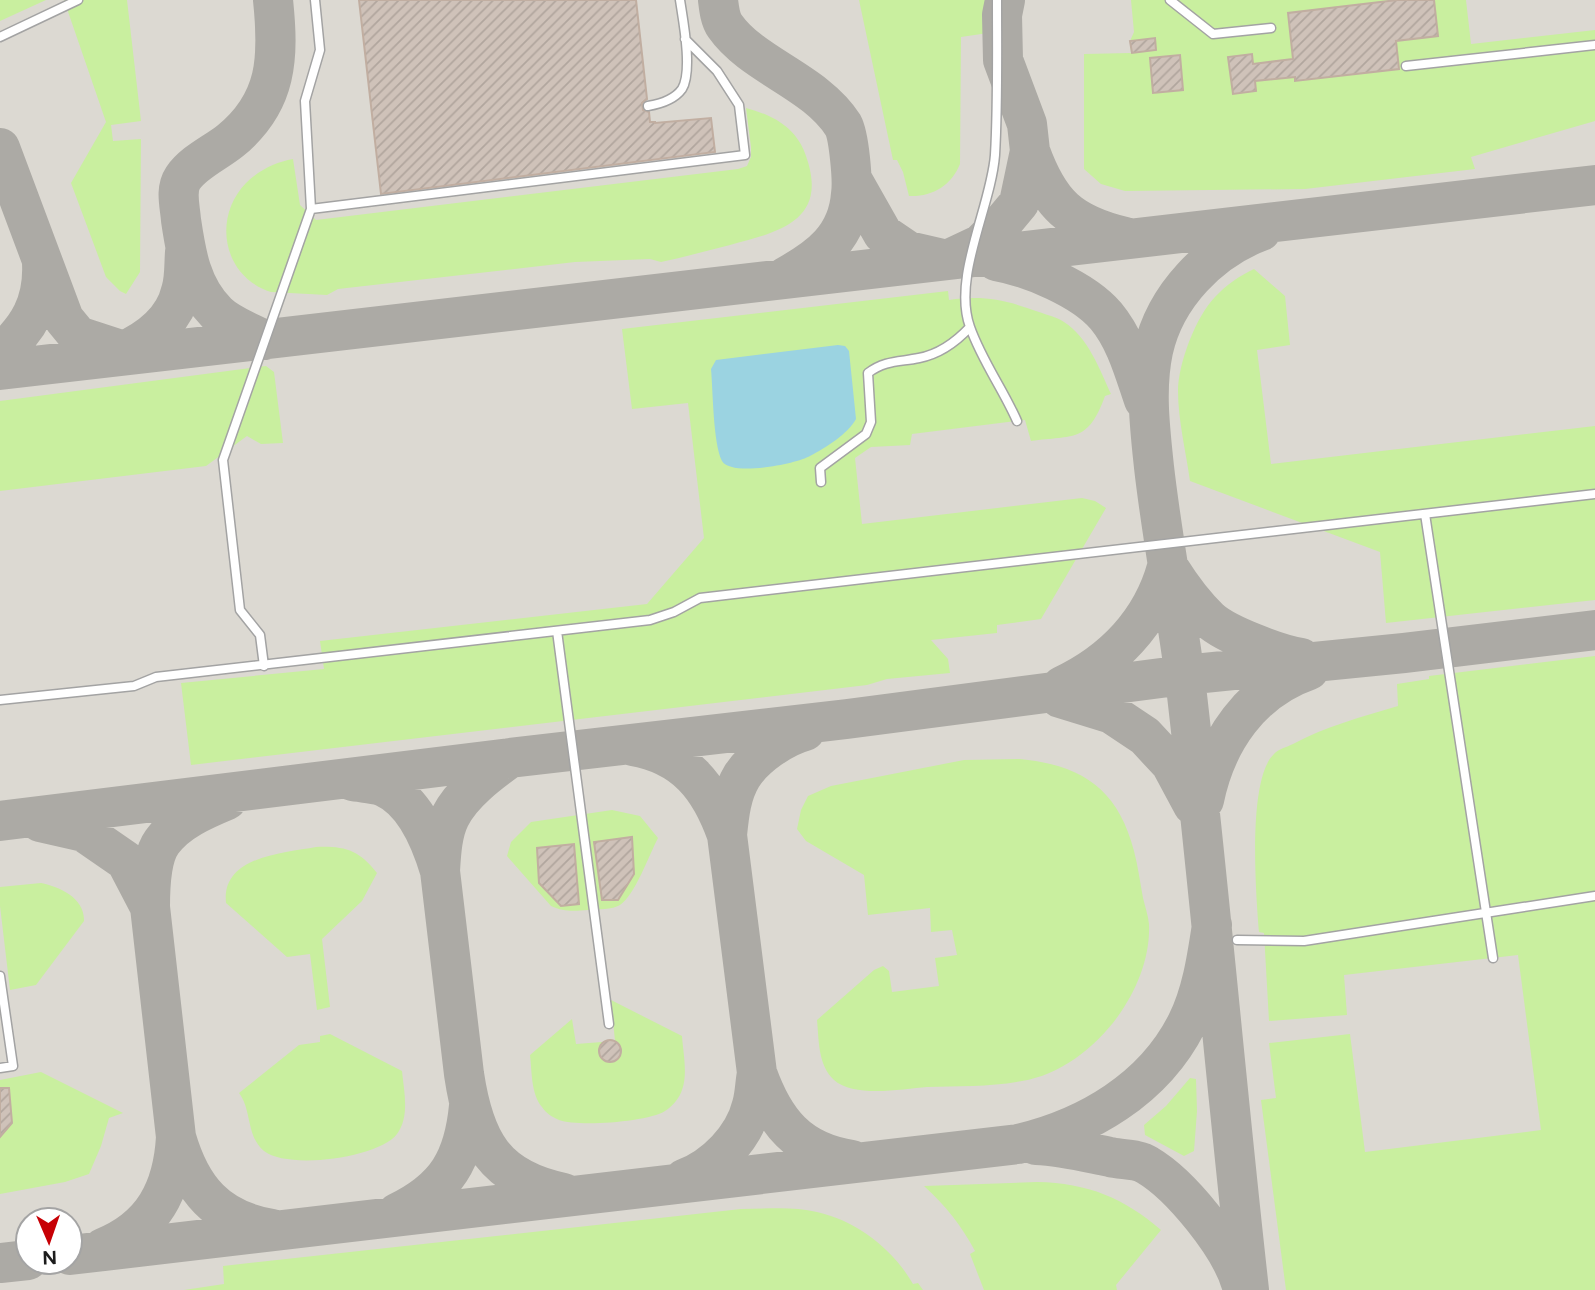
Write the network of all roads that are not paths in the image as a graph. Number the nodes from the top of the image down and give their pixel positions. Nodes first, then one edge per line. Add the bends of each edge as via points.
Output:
1 (78, 0) edge
2 (315, 0) edge
3 (680, 0) edge
4 (998, 0) edge
5 (1170, 0) edge
6 (1271, 28) dead end
7 (0, 37) edge
8 (685, 39) junction
9 (1595, 44) edge
10 (1406, 66) dead end
11 (648, 106) dead end
12 (311, 209) junction
13 (970, 327) junction
14 (1017, 421) dead end
15 (821, 482) dead end
16 (1595, 495) edge
17 (1425, 514) junction
18 (558, 631) junction
19 (264, 666) junction
20 (0, 700) edge
21 (1595, 896) edge
22 (1486, 912) junction
23 (1237, 940) dead end
24 (1493, 958) dead end
25 (0, 976) edge
26 (609, 1024) dead end
27 (0, 1068) edge

1 - 7 lane
2 - 12 lane via 320,50 305,101
3 - 8 lane
4 - 13 lane via 995,157 964,292
5 - 6 lane via 1213,34
8 - 11 lane via 682,88 664,103
8 - 12 lane via 717,71 739,105 745,155
9 - 10 lane
12 - 19 lane via 223,460 240,610 260,635
13 - 14 lane
13 - 15 lane via 938,353 878,365 868,373 871,422 866,434 820,468
16 - 17 lane
17 - 18 lane via 700,598 650,620
17 - 22 lane
18 - 19 lane
18 - 26 lane
19 - 20 lane
21 - 22 lane
22 - 23 lane via 1304,941
22 - 24 lane
25 - 27 lane via 13,1066

